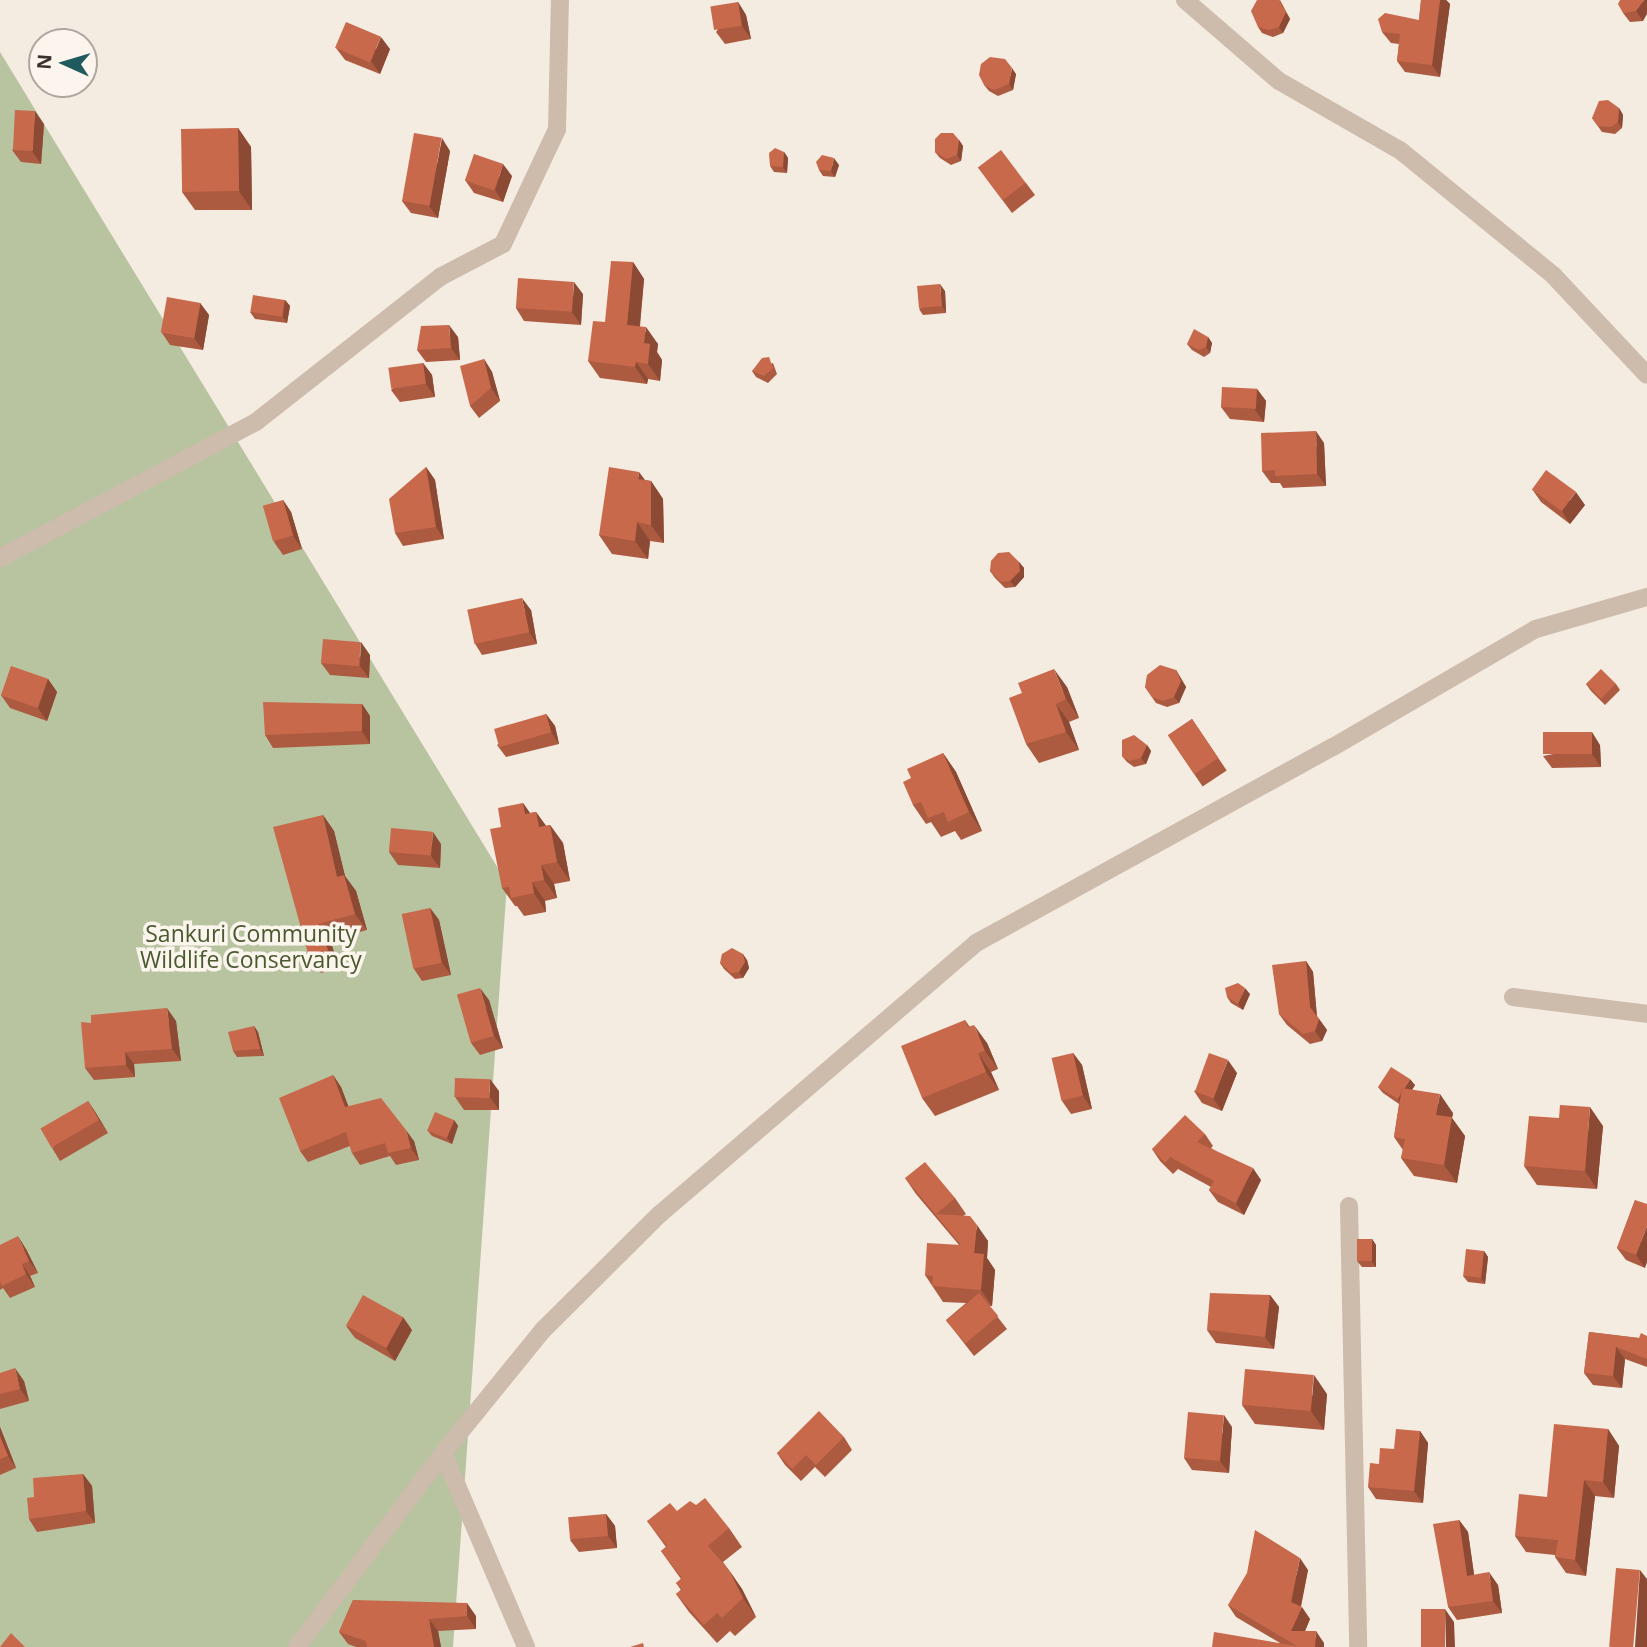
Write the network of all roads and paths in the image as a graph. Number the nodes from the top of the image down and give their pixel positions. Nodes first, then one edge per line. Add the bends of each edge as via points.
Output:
1 (560, 0) edge
2 (1185, 0) edge
3 (1647, 375) edge
4 (0, 558) edge
5 (1647, 597) edge
6 (1513, 997) dead end
7 (1647, 1014) edge
8 (1349, 1206) dead end
9 (443, 1453) junction
10 (298, 1647) edge
11 (526, 1647) edge
12 (1358, 1647) edge

1 - 4 street via 558,129 503,244 440,277 256,422
2 - 3 street via 1279,81 1401,151 1553,275
5 - 9 street via 1536,628 1334,747 976,943 660,1214 543,1330
6 - 7 street
8 - 12 street
9 - 10 street
9 - 11 street

